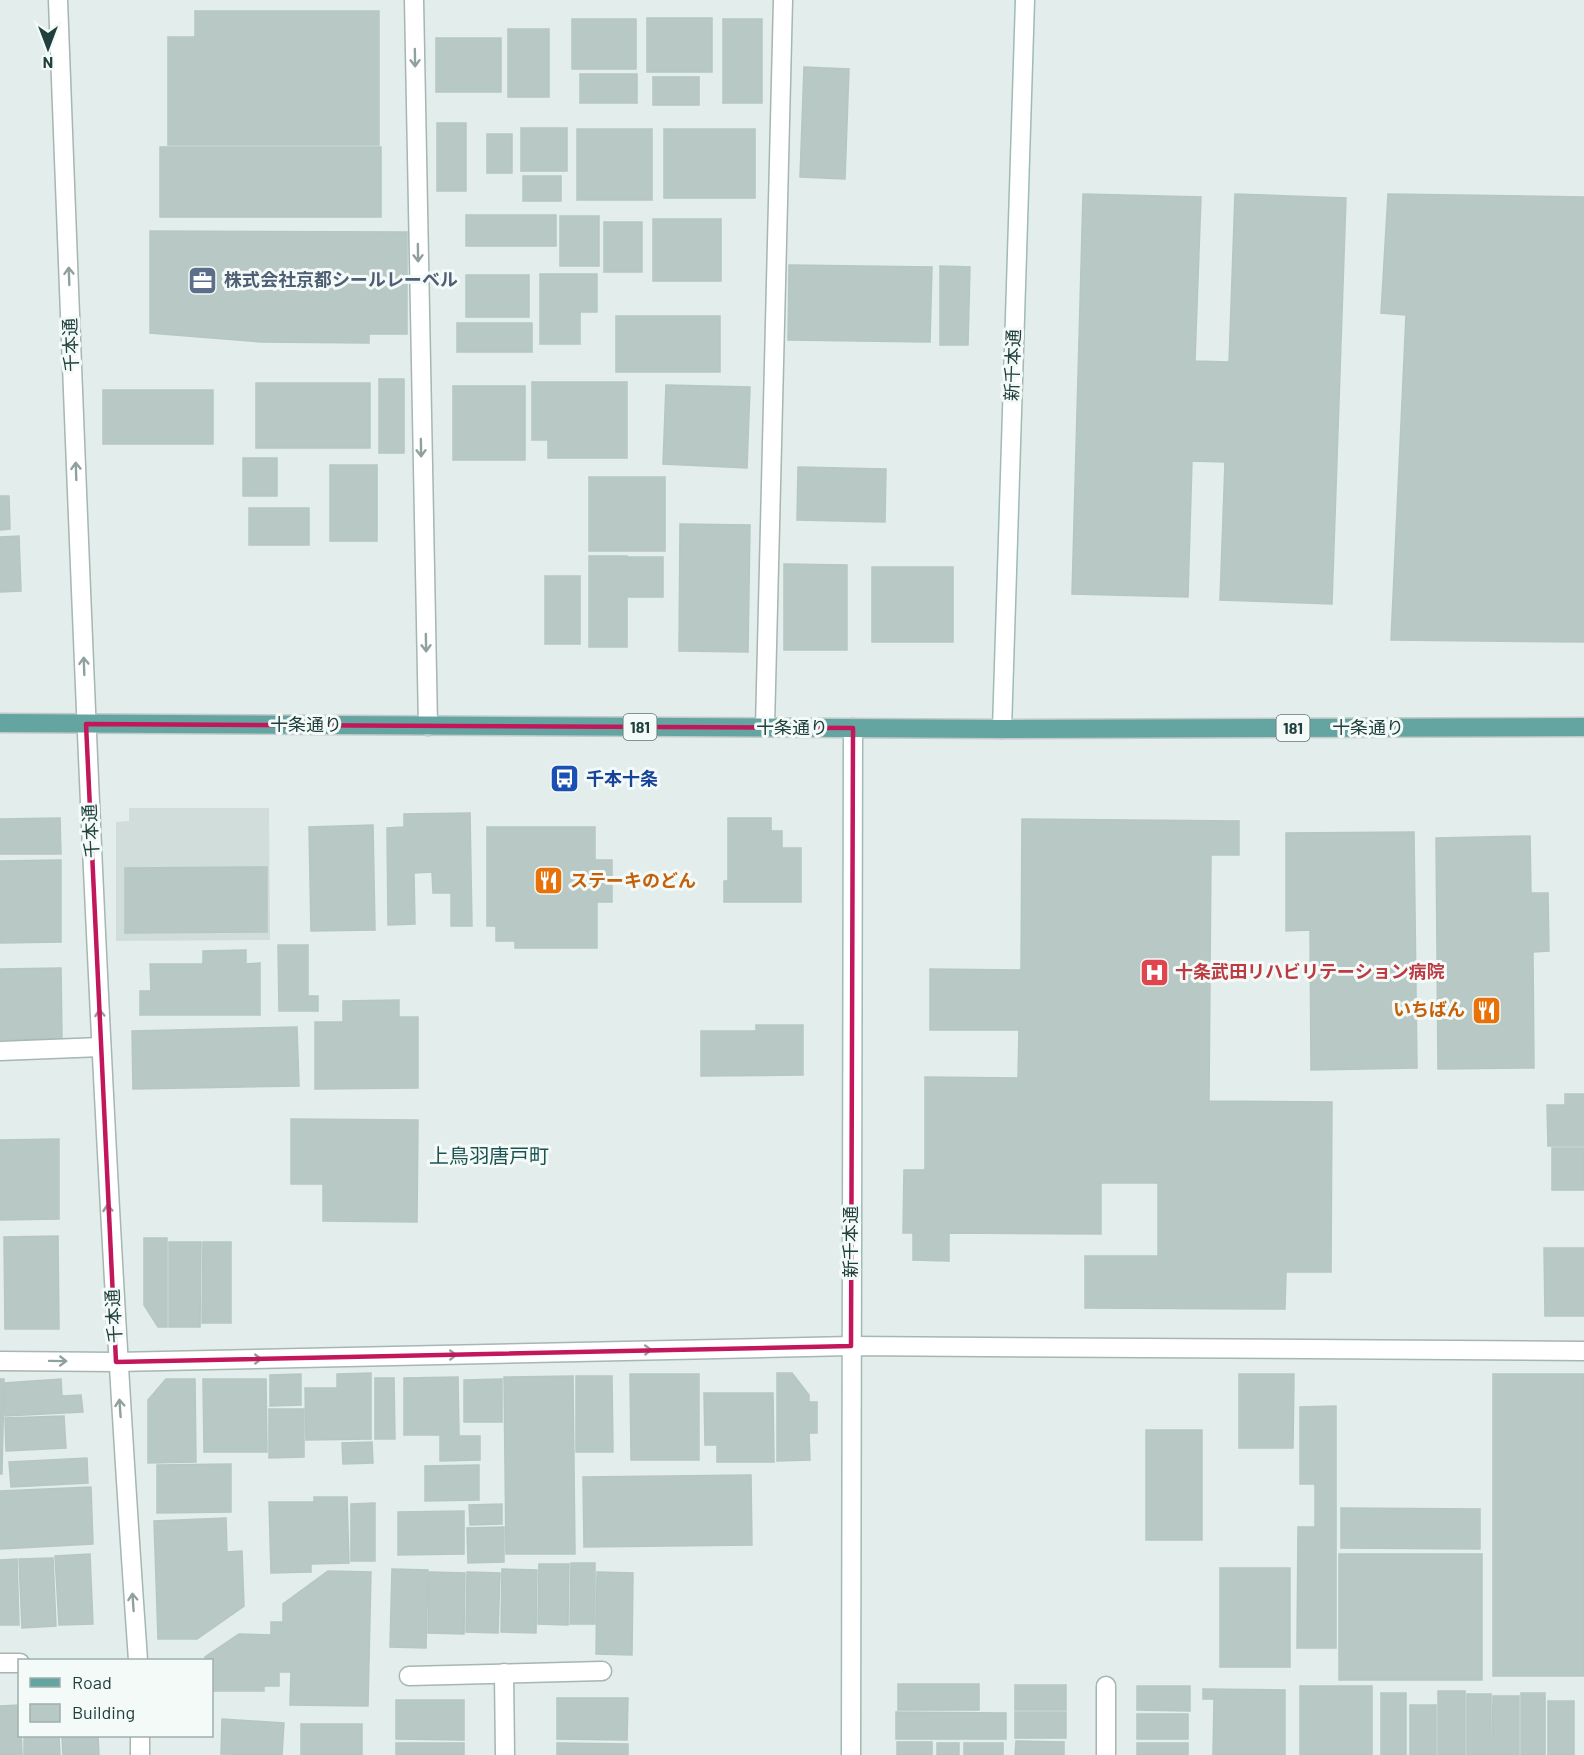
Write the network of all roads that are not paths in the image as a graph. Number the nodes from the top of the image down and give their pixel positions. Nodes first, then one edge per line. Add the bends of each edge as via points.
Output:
1 (58, 0) edge
2 (414, 0) edge
3 (783, 0) edge
4 (1025, 0) edge
5 (0, 723) edge
6 (86, 724) junction
7 (428, 726) junction
8 (1584, 727) edge
9 (765, 728) junction
10 (853, 728) junction
11 (1002, 729) junction
12 (101, 1047) junction
13 (0, 1050) edge
14 (851, 1346) junction
15 (1584, 1351) edge
16 (0, 1361) edge
17 (116, 1362) junction
18 (138, 1659) edge
19 (0, 1663) edge
20 (18, 1663) edge
21 (602, 1671) dead end
22 (504, 1673) junction
23 (409, 1676) dead end
24 (1106, 1686) dead end
25 (140, 1737) edge
26 (140, 1755) edge
27 (505, 1755) edge
28 (851, 1755) edge
29 (1106, 1755) edge

6 -> 1 street, 千本通
2 -> 7 street
3 - 9 street
4 - 11 street, 新千本通
5 - 6 main road, 十条通り / 181
6 - 7 main road, 十条通り / 181
12 -> 6 street, 千本通
7 - 9 main road, 十条通り / 181
8 - 11 main road, 十条通り / 181
9 - 10 main road, 十条通り / 181
10 - 11 main road, 十条通り / 181
10 - 14 street, 新千本通
12 - 13 street
17 -> 12 street, 千本通
14 - 15 street
17 -> 14 street
14 - 28 street, 新千本通
16 -> 17 street
18 -> 17 street, 千本通
19 - 20 street
21 - 22 street
22 - 23 street
22 - 27 street
24 - 29 street
25 - 26 street

